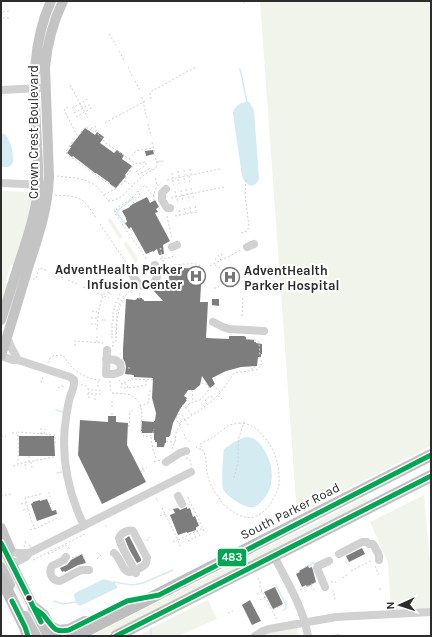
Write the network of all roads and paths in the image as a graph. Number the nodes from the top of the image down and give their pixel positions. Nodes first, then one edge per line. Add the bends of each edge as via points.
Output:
1 (51, 1) edge
2 (63, 1) edge
3 (11, 11) dead end
4 (3, 12) dead end
5 (3, 18) dead end
6 (11, 18) dead end
7 (109, 34) dead end
8 (116, 46) dead end
9 (119, 51) dead end
10 (125, 62) dead end
11 (128, 67) dead end
12 (196, 67) dead end
13 (132, 76) dead end
14 (135, 81) dead end
15 (70, 85) dead end
16 (45, 87) junction
17 (34, 88) junction
18 (1, 90) edge
19 (140, 90) dead end
20 (142, 97) dead end
21 (88, 98) dead end
22 (150, 98) dead end
23 (144, 101) junction
24 (80, 103) junction
25 (91, 104) dead end
26 (68, 107) dead end
27 (72, 108) dead end
28 (83, 108) junction
29 (93, 108) dead end
30 (85, 112) junction
31 (74, 113) dead end
32 (76, 116) dead end
33 (88, 118) dead end
34 (147, 118) dead end
35 (104, 123) dead end
36 (91, 124) dead end
37 (148, 124) dead end
38 (99, 126) dead end
39 (92, 127) junction
40 (96, 127) junction
41 (92, 130) junction
42 (95, 131) junction
43 (151, 136) dead end
44 (78, 137) junction
45 (152, 142) dead end
46 (153, 147) junction
47 (129, 159) junction
48 (135, 163) junction
49 (190, 169) dead end
50 (220, 169) dead end
51 (184, 170) dead end
52 (153, 171) junction
53 (178, 171) dead end
54 (172, 173) dead end
55 (56, 174) dead end
56 (190, 175) junction
57 (184, 176) junction
58 (155, 178) dead end
59 (179, 178) junction
60 (246, 178) dead end
61 (173, 179) junction
62 (125, 180) junction
63 (167, 180) dead end
64 (190, 182) dead end
65 (1, 183) edge
66 (185, 183) dead end
67 (179, 184) dead end
68 (44, 185) junction
69 (174, 185) dead end
70 (158, 186) dead end
71 (132, 187) junction
72 (224, 187) dead end
73 (191, 188) dead end
74 (116, 189) junction
75 (166, 189) dead end
76 (186, 189) dead end
77 (181, 190) dead end
78 (138, 191) junction
79 (175, 191) dead end
80 (193, 194) junction
81 (55, 195) dead end
82 (104, 195) junction
83 (154, 195) dead end
84 (187, 195) junction
85 (182, 196) junction
86 (176, 197) junction
87 (171, 198) dead end
88 (194, 200) dead end
89 (188, 201) dead end
90 (183, 202) dead end
91 (178, 203) dead end
92 (133, 204) dead end
93 (195, 206) dead end
94 (190, 207) dead end
95 (184, 208) dead end
96 (94, 210) dead end
97 (179, 210) dead end
98 (92, 212) junction
99 (169, 212) joint
100 (191, 213) junction
101 (186, 214) junction
102 (180, 215) junction
103 (175, 216) dead end
104 (96, 218) dead end
105 (100, 224) dead end
106 (241, 233) dead end
107 (172, 247) junction
108 (247, 247) dead end
109 (221, 254) dead end
110 (218, 255) dead end
111 (214, 258) dead end
112 (223, 258) dead end
113 (221, 261) junction
114 (154, 262) junction
115 (217, 263) junction
116 (214, 264) junction
117 (203, 266) dead end
118 (210, 266) dead end
119 (129, 267) junction
120 (132, 267) dead end
121 (162, 270) dead end
122 (48, 271) dead end
123 (122, 272) dead end
124 (226, 272) dead end
125 (169, 273) dead end
126 (54, 274) dead end
127 (117, 276) dead end
128 (133, 276) dead end
129 (25, 277) junction
130 (62, 278) dead end
131 (228, 279) dead end
132 (68, 280) dead end
133 (77, 284) dead end
134 (132, 285) dead end
135 (83, 287) dead end
136 (214, 288) dead end
137 (91, 290) dead end
138 (143, 292) dead end
139 (97, 293) dead end
140 (119, 294) dead end
141 (103, 296) junction
142 (243, 297) dead end
143 (109, 298) dead end
144 (117, 298) dead end
145 (124, 298) junction
146 (140, 299) dead end
147 (122, 301) junction
148 (115, 302) dead end
149 (120, 304) junction
150 (114, 306) dead end
151 (119, 307) junction
152 (113, 309) dead end
153 (118, 310) junction
154 (92, 311) dead end
155 (98, 312) junction
156 (112, 313) dead end
157 (118, 314) junction
158 (242, 316) dead end
159 (112, 317) dead end
160 (117, 317) junction
161 (91, 318) dead end
162 (97, 318) junction
163 (1, 320) edge
164 (112, 320) dead end
165 (117, 320) junction
166 (213, 322) dead end
167 (91, 324) dead end
168 (97, 324) junction
169 (111, 324) dead end
170 (117, 324) junction
171 (111, 327) dead end
172 (117, 327) junction
173 (97, 330) dead end
174 (111, 331) dead end
175 (117, 331) junction
176 (264, 331) dead end
177 (111, 334) dead end
178 (117, 334) junction
179 (7, 336) junction
180 (97, 336) dead end
181 (111, 337) dead end
182 (116, 338) junction
183 (246, 339) dead end
184 (97, 343) junction
185 (75, 346) dead end
186 (105, 346) junction
187 (1, 356) edge
188 (18, 360) junction
189 (106, 360) junction
190 (47, 364) dead end
191 (256, 366) dead end
192 (252, 370) junction
193 (44, 374) dead end
194 (128, 376) dead end
195 (106, 378) junction
196 (131, 379) junction
197 (98, 380) junction
198 (119, 380) dead end
199 (146, 380) junction
200 (155, 380) dead end
201 (41, 383) dead end
202 (200, 383) dead end
203 (123, 384) junction
204 (213, 386) dead end
205 (79, 387) dead end
206 (58, 388) dead end
207 (69, 388) dead end
208 (128, 388) junction
209 (89, 390) junction
210 (98, 390) junction
211 (152, 390) dead end
212 (192, 390) dead end
213 (221, 392) junction
214 (87, 394) dead end
215 (89, 394) junction
216 (96, 394) junction
217 (204, 395) junction
218 (218, 396) junction
219 (207, 398) junction
220 (215, 398) junction
221 (89, 399) dead end
222 (222, 399) dead end
223 (95, 400) dead end
224 (112, 401) dead end
225 (193, 402) junction
226 (182, 405) dead end
227 (207, 405) junction
228 (112, 407) dead end
229 (140, 407) junction
230 (186, 408) junction
231 (133, 410) dead end
232 (112, 414) dead end
233 (112, 416) dead end
234 (192, 416) junction
235 (245, 419) dead end
236 (185, 420) junction
237 (243, 423) junction
238 (180, 424) junction
239 (188, 425) dead end
240 (128, 426) dead end
241 (41, 428) dead end
242 (181, 428) dead end
243 (44, 429) dead end
244 (154, 429) dead end
245 (12, 433) dead end
246 (18, 433) junction
247 (41, 434) junction
248 (184, 434) dead end
249 (45, 435) junction
250 (1, 436) edge
251 (151, 436) junction
252 (6, 437) dead end
253 (166, 441) dead end
254 (175, 442) junction
255 (190, 442) dead end
256 (56, 447) dead end
257 (196, 447) dead end
258 (203, 449) junction
259 (171, 451) dead end
260 (184, 455) joint
261 (431, 455) edge
262 (29, 456) dead end
263 (54, 457) dead end
264 (162, 461) junction
265 (30, 462) junction
266 (154, 462) dead end
267 (24, 463) junction
268 (18, 464) junction
269 (13, 466) dead end
270 (148, 467) dead end
271 (32, 468) dead end
272 (26, 469) dead end
273 (190, 470) joint
274 (142, 472) dead end
275 (431, 476) edge
276 (234, 478) dead end
277 (49, 492) dead end
278 (11, 494) dead end
279 (41, 494) dead end
280 (1, 496) edge
281 (187, 496) dead end
282 (50, 497) dead end
283 (156, 498) dead end
284 (54, 502) dead end
285 (158, 502) dead end
286 (26, 503) junction
287 (21, 504) dead end
288 (49, 504) dead end
289 (28, 508) junction
290 (162, 508) dead end
291 (23, 510) dead end
292 (165, 514) junction
293 (195, 514) junction
294 (192, 515) dead end
295 (160, 516) dead end
296 (59, 517) dead end
297 (204, 521) dead end
298 (200, 523) junction
299 (105, 525) dead end
300 (1, 528) edge
301 (35, 528) junction
302 (108, 528) dead end
303 (203, 528) junction
304 (30, 530) dead end
305 (84, 530) junction
306 (197, 531) junction
307 (194, 533) junction
308 (205, 534) dead end
309 (190, 535) junction
310 (200, 536) dead end
311 (150, 537) dead end
312 (185, 537) junction
313 (192, 539) junction
314 (26, 540) dead end
315 (178, 540) junction
316 (147, 541) dead end
317 (173, 542) dead end
318 (1, 543) edge
319 (180, 546) dead end
320 (11, 551) junction
321 (48, 552) junction
322 (114, 553) dead end
323 (29, 554) junction
324 (69, 554) joint
325 (339, 554) dead end
326 (77, 556) dead end
327 (101, 556) dead end
328 (274, 556) junction
329 (96, 559) dead end
330 (329, 561) dead end
331 (376, 562) junction
332 (12, 564) junction
333 (1, 567) edge
334 (86, 568) joint
335 (351, 571) dead end
336 (136, 572) junction
337 (347, 575) dead end
338 (379, 575) dead end
339 (1, 578) edge
340 (258, 578) dead end
341 (342, 578) dead end
342 (318, 581) dead end
343 (311, 585) junction
344 (330, 585) joint
345 (380, 588) dead end
346 (300, 590) dead end
347 (314, 590) dead end
348 (263, 591) junction
349 (380, 592) dead end
350 (159, 594) junction
351 (257, 594) dead end
352 (266, 597) junction
353 (260, 600) dead end
354 (335, 600) dead end
355 (283, 605) dead end
356 (34, 608) junction
357 (169, 610) junction
358 (272, 610) junction
359 (233, 611) dead end
360 (431, 612) edge
361 (228, 613) dead end
362 (278, 622) dead end
363 (305, 622) junction
364 (28, 636) edge
365 (36, 636) edge
366 (48, 636) edge
367 (76, 636) edge
368 (116, 636) edge
369 (133, 636) edge
370 (255, 636) edge
371 (308, 636) edge
372 (329, 636) edge
373 (342, 636) edge

1 - 17 main road, Crown Crest Boulevard via 37,45
2 - 16 main road, Crown Crest Boulevard via 54,21 48,45
3 - 4 path
5 - 6 path
7 - 8 path
9 - 10 path
11 - 13 path
12 - 22 path via 152,91
14 - 19 path
15 - 24 path
16 - 17 street
16 - 68 main road, Crown Crest Boulevard
17 - 18 street
17 - 68 main road, Crown Crest Boulevard
20 - 23 path
21 - 24 path
23 - 34 path
23 - 35 path
24 - 27 path
24 - 28 path
25 - 28 path
26 - 44 path via 64,110
28 - 30 path
28 - 31 path
29 - 30 path
30 - 32 path
30 - 33 path
36 - 39 path
37 - 43 path
38 - 40 path
39 - 40 path
39 - 41 path
40 - 42 path
41 - 42 path
41 - 44 path via 85,127
42 - 47 path via 107,144
44 - 74 path via 66,154
45 - 46 path
46 - 47 path via 136,151
46 - 52 path via 157,166
47 - 48 path
48 - 52 path via 146,163 137,174 151,168
48 - 62 path
49 - 56 path
50 - 56 path
51 - 57 path
52 - 71 path via 144,175
53 - 59 path
54 - 61 path
55 - 82 path via 58,177 86,180
56 - 57 path
56 - 64 path
57 - 59 path
57 - 66 path
58 - 70 path
59 - 61 path
59 - 67 path
60 - 106 path via 249,227
61 - 63 path
61 - 69 path
62 - 71 path
62 - 74 path
65 - 68 street
68 - 129 main road, Crown Crest Boulevard via 37,197
71 - 82 path via 114,201 109,202
72 - 80 path
73 - 80 path
74 - 82 path
75 - 99 street via 162,193 162,200
76 - 84 path
77 - 85 path
78 - 83 path via 145,185
78 - 92 path via 139,196
78 - 114 path via 115,211 146,261
79 - 86 path
80 - 84 path
80 - 88 path
81 - 98 path via 80,198
84 - 85 path
84 - 89 path
85 - 86 path
85 - 90 path
86 - 87 path
86 - 91 path
93 - 100 path via 197,212
94 - 100 path
95 - 101 path
96 - 98 path
97 - 102 path
98 - 104 path
99 - 107 path
100 - 101 path
101 - 102 path
102 - 103 path
105 - 119 path
107 - 114 path via 173,256
107 - 125 path via 160,248 166,273
108 - 113 path
109 - 112 path
110 - 113 path
111 - 115 path
113 - 115 path
114 - 128 street via 157,277 151,285 141,286
115 - 116 path
116 - 118 path
116 - 124 path
117 - 121 path via 171,265 164,266
119 - 120 path
119 - 123 path
122 - 129 path via 39,268 36,279
126 - 130 path
127 - 141 path
129 - 163 main road, Crown Crest Boulevard
129 - 179 main road, Crown Crest Boulevard
131 - 136 path
132 - 133 path
134 - 145 path via 134,289
135 - 137 path
138 - 146 path via 139,291
139 - 141 path
140 - 145 path
141 - 143 path
141 - 155 path
142 - 158 path
144 - 147 path
145 - 147 path
147 - 149 path
148 - 149 path
149 - 151 path
150 - 151 path
151 - 153 path
152 - 153 path
153 - 157 path
154 - 155 path
155 - 162 path
156 - 157 path
157 - 160 path
159 - 160 path
160 - 165 path
161 - 162 path
162 - 168 path
164 - 165 path
165 - 170 path
166 - 176 street via 229,329
167 - 168 path
168 - 173 path
169 - 170 path
170 - 172 path
171 - 172 path
172 - 175 path
174 - 175 path
175 - 178 path
177 - 178 path
178 - 182 path
179 - 187 main road, Crown Crest Boulevard
179 - 188 street
180 - 184 path
181 - 182 path
182 - 186 path via 113,346
183 - 192 path via 259,342 262,365 259,369
184 - 185 path via 75,341
184 - 186 path
186 - 189 street
187 - 188 street
188 - 305 street via 74,380 65,420 64,454 71,493
189 - 195 street
189 - 195 street via 118,362 121,368 118,373
190 - 197 path via 53,356 62,355 77,371
191 - 192 path
192 - 213 path via 234,373
193 - 201 path
194 - 196 path
195 - 197 path
195 - 229 path via 111,392 131,395
196 - 199 path
196 - 203 path
197 - 210 path
198 - 203 path
199 - 200 path
199 - 208 path via 146,385
202 - 217 path via 209,386
203 - 208 path
203 - 208 path via 122,388
204 - 213 path
205 - 209 path via 85,385
206 - 207 path
209 - 210 path
209 - 215 path
210 - 216 path via 100,394
211 - 229 path via 148,403
212 - 225 path
213 - 218 path
214 - 215 path
215 - 216 path
215 - 221 path
216 - 223 path
217 - 219 path
217 - 225 path via 200,400
218 - 220 path
218 - 222 path
219 - 220 path
219 - 227 path
220 - 227 path
224 - 228 path
225 - 230 path
226 - 230 path
227 - 234 path
229 - 251 path via 141,433 145,437
230 - 234 path
231 - 240 path via 130,412
232 - 233 path
234 - 236 path
235 - 237 path
236 - 238 path
236 - 238 path via 179,414 176,420
236 - 239 path
237 - 258 path via 228,426 200,444
237 - 258 path via 260,432 273,450 278,468 278,491 260,514 244,518 223,503 208,479
237 - 276 path via 238,440 238,462
238 - 242 path
238 - 254 path
241 - 247 path
243 - 249 path
244 - 251 path
245 - 246 path
246 - 247 path
246 - 268 path
247 - 249 path
248 - 255 path
249 - 256 path via 55,435
250 - 252 path
251 - 264 path via 152,447
253 - 254 path
254 - 259 path
257 - 258 path
260 - 264 street via 180,453
260 - 273 path via 190,460
261 - 350 highway, South Parker Road
262 - 265 path
263 - 265 path
264 - 266 path
265 - 267 path
265 - 271 path
267 - 268 path
267 - 272 path
268 - 269 path via 19,466
270 - 274 path
273 - 305 street
275 - 328 highway
277 - 282 path
278 - 280 path
279 - 286 path via 26,498
281 - 293 path
283 - 285 path
284 - 288 path
286 - 287 path
286 - 289 path
289 - 291 path
289 - 301 path
290 - 292 path
292 - 295 path
292 - 315 path
293 - 294 path
293 - 298 path
296 - 301 path
297 - 298 path
298 - 303 path
299 - 302 path
300 - 320 main road
301 - 304 path
303 - 306 path
303 - 308 path
305 - 321 path
305 - 323 street
306 - 307 path
306 - 310 path
307 - 309 path
307 - 313 path via 196,537
309 - 312 path
309 - 313 path
311 - 316 path
312 - 313 path via 188,542
312 - 315 path
314 - 323 path
315 - 317 path
315 - 319 path
318 - 332 main road
320 - 323 street
320 - 332 main road
321 - 323 path
321 - 324 path via 49,554 66,545
322 - 336 street via 126,571
323 - 332 street
324 - 334 street via 50,568 54,580 63,579
325 - 331 street via 367,542 373,544 378,555
326 - 334 path via 82,554 87,564
327 - 329 path
328 - 357 highway
328 - 363 street
330 - 344 street via 319,566
331 - 335 path via 372,560
331 - 338 path
332 - 356 main road
333 - 365 main road
336 - 336 street via 146,564 147,559 134,532 130,530 121,534 119,538
337 - 341 path
339 - 364 highway
340 - 348 path
342 - 343 path
343 - 346 path
343 - 347 path
344 - 354 path
345 - 349 path
348 - 351 path
348 - 352 path
350 - 356 highway via 127,602 67,631 58,631 51,627 43,615
350 - 367 highway, South Parker Road
352 - 353 path
352 - 358 path
355 - 358 path
356 - 366 main road
357 - 368 highway
357 - 369 highway via 164,619
358 - 362 path
359 - 361 path
360 - 363 street via 339,617
363 - 370 street via 269,629
363 - 371 street
372 - 373 path

